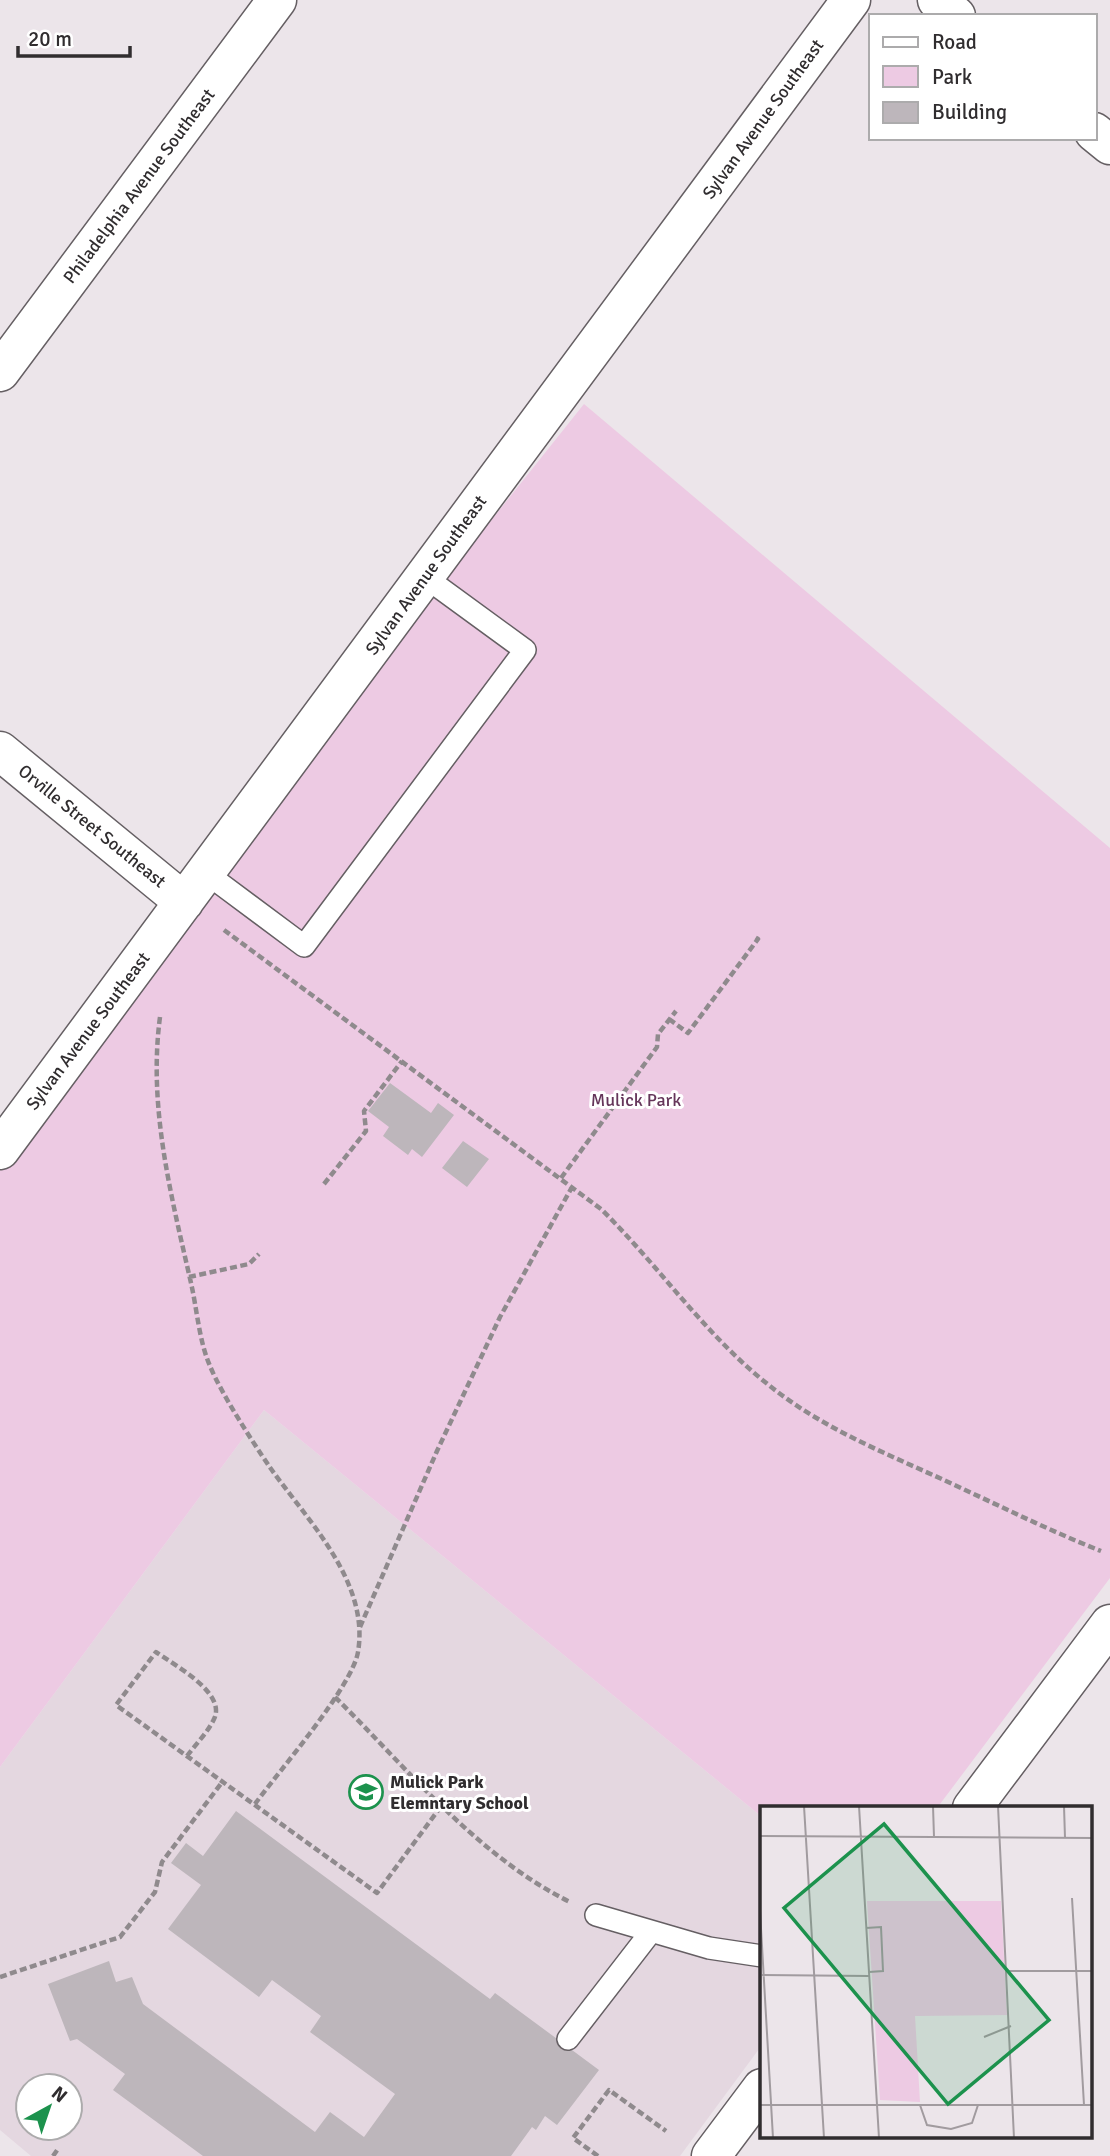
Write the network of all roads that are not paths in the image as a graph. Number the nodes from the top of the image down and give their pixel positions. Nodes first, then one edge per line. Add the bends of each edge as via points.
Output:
1 (277, 0) edge
2 (850, 0) edge
3 (937, 0) edge
4 (954, 14) edge
5 (1096, 134) edge
6 (1110, 145) edge
7 (0, 372) edge
8 (425, 577) junction
9 (0, 751) edge
10 (195, 888) junction
11 (0, 1150) edge
12 (1110, 1624) edge
13 (974, 1806) edge
14 (596, 1915) road end
15 (650, 1933) junction
16 (760, 1956) edge
17 (568, 2039) dead end
18 (760, 2091) edge
19 (711, 2156) edge

1 - 7 street, Philadelphia Avenue Southeast
2 - 8 street, Sylvan Avenue Southeast
3 - 4 street
5 - 6 street
8 - 10 street, Sylvan Avenue Southeast
8 - 10 lane via 525,650 304,946
9 - 10 street, Orville Street Southeast
10 - 11 street, Sylvan Avenue Southeast
12 - 13 street
14 - 15 lane
15 - 16 lane
15 - 17 lane
18 - 19 street

